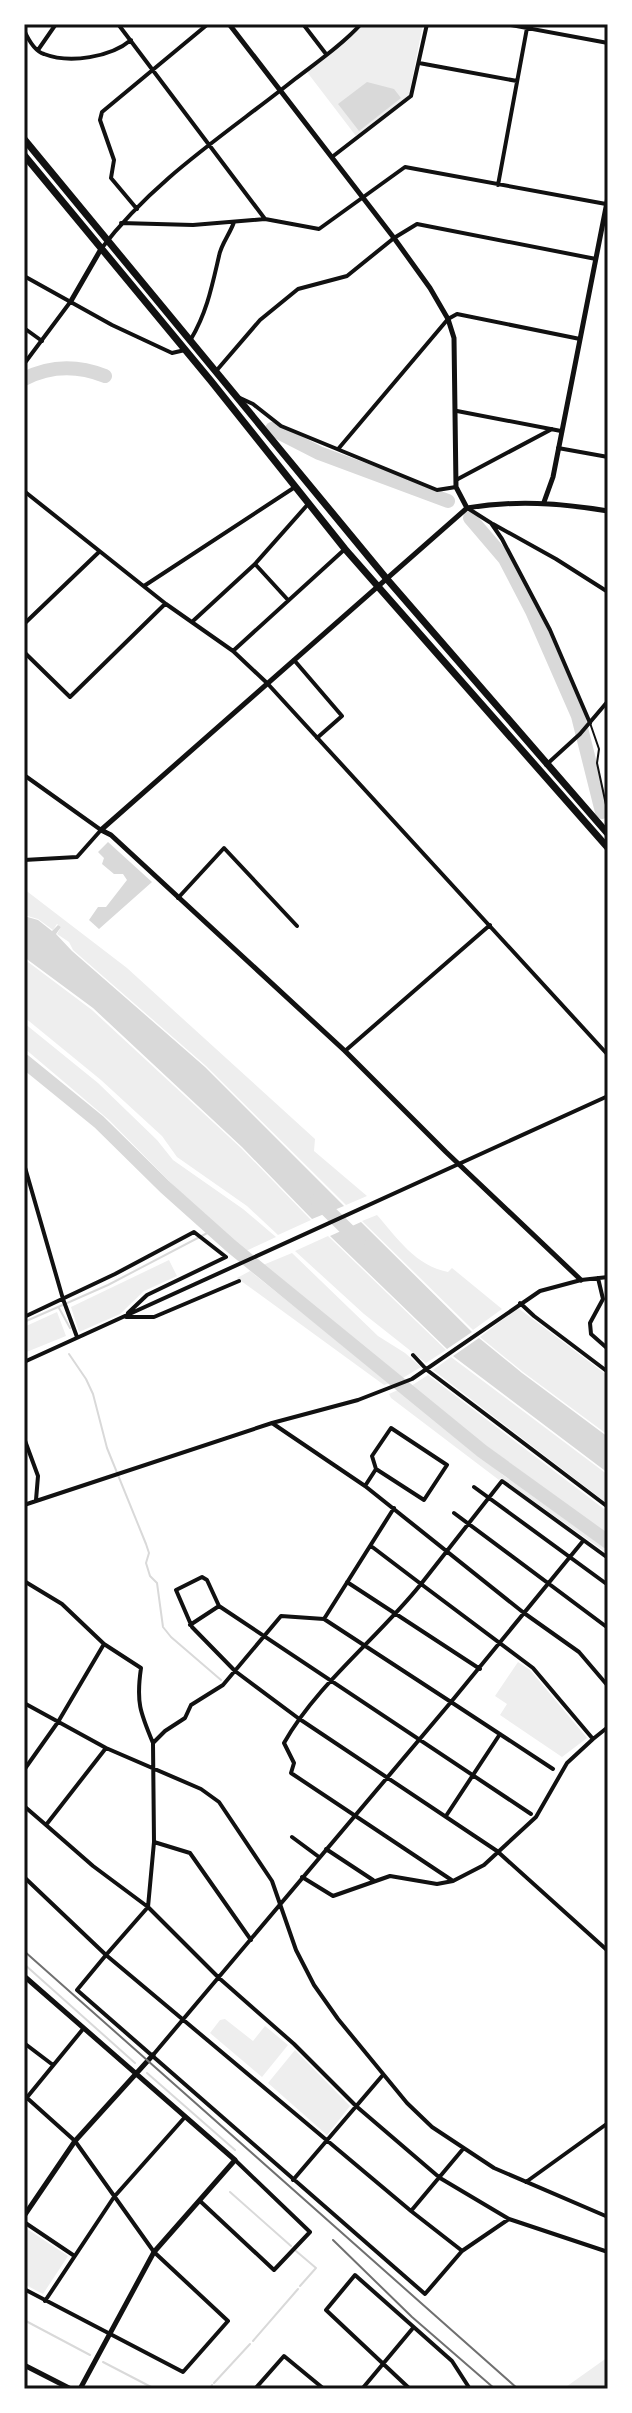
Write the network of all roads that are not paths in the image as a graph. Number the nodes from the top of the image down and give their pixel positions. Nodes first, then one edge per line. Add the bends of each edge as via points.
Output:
1 (56, 24) edge
2 (208, 24) edge
3 (229, 24) edge
4 (303, 24) edge
5 (361, 24) edge
6 (427, 24) edge
7 (505, 24) edge
8 (121, 25) edge
9 (24, 26) edge
10 (527, 28) junction
11 (131, 40) junction
12 (29, 42) junction
13 (608, 43) edge
14 (24, 47) edge
15 (38, 50) junction
16 (326, 55) junction
17 (419, 63) junction
18 (154, 71) junction
19 (517, 81) junction
20 (280, 91) junction
21 (24, 139) edge
22 (210, 145) junction
23 (24, 155) edge
24 (332, 157) junction
25 (498, 185) junction
26 (363, 197) junction
27 (608, 199) edge
28 (137, 209) junction
29 (265, 219) junction
30 (234, 222) junction
31 (121, 223) junction
32 (394, 238) junction
33 (108, 240) junction
34 (101, 249) junction
35 (596, 259) junction
36 (24, 276) edge
37 (71, 301) junction
38 (448, 319) junction
39 (24, 328) edge
40 (580, 339) junction
41 (42, 341) junction
42 (189, 341) junction
43 (185, 350) junction
44 (24, 364) edge
45 (216, 372) junction
46 (234, 396) junction
47 (457, 411) junction
48 (552, 429) junction
49 (561, 431) junction
50 (339, 448) junction
51 (558, 448) junction
52 (608, 457) edge
53 (456, 484) junction
54 (295, 487) junction
55 (24, 491) edge
56 (544, 502) junction
57 (309, 503) junction
58 (467, 508) junction
59 (608, 511) edge
60 (491, 523) junction
61 (345, 549) junction
62 (99, 552) junction
63 (255, 564) junction
64 (386, 578) junction
65 (377, 585) junction
66 (144, 586) junction
67 (608, 592) edge
68 (288, 600) junction
69 (166, 604) junction
70 (193, 621) junction
71 (24, 624) edge
72 (233, 651) junction
73 (24, 652) edge
74 (294, 660) junction
75 (267, 683) junction
76 (608, 701) edge
77 (588, 725) junction
78 (317, 738) junction
79 (546, 765) junction
80 (24, 775) edge
81 (101, 830) junction
82 (607, 832) edge
83 (608, 848) edge
84 (24, 860) edge
85 (178, 898) junction
86 (490, 925) junction
87 (297, 926) dead end
88 (345, 1051) junction
89 (608, 1055) edge
90 (608, 1096) edge
91 (24, 1164) edge
92 (608, 1277) edge
93 (598, 1278) junction
94 (581, 1280) junction
95 (239, 1281) dead end
96 (63, 1299) junction
97 (520, 1303) junction
98 (24, 1317) edge
99 (123, 1317) junction
100 (77, 1337) junction
101 (608, 1349) edge
102 (413, 1355) dead end
103 (24, 1362) edge
104 (427, 1370) junction
105 (608, 1372) edge
106 (272, 1423) junction
107 (24, 1438) edge
108 (376, 1469) junction
109 (365, 1486) junction
110 (474, 1487) dead end
111 (489, 1498) junction
112 (35, 1501) junction
113 (24, 1505) edge
114 (608, 1507) edge
115 (394, 1508) junction
116 (454, 1513) dead end
117 (468, 1522) junction
118 (583, 1540) junction
119 (371, 1546) junction
120 (447, 1550) junction
121 (570, 1557) junction
122 (608, 1558) edge
123 (24, 1581) edge
124 (347, 1582) junction
125 (549, 1583) junction
126 (421, 1584) junction
127 (608, 1585) edge
128 (219, 1606) junction
129 (524, 1613) junction
130 (396, 1615) junction
131 (324, 1619) junction
132 (190, 1625) junction
133 (608, 1628) edge
134 (263, 1635) junction
135 (104, 1644) junction
136 (500, 1644) junction
137 (366, 1645) junction
138 (480, 1669) junction
139 (235, 1671) junction
140 (332, 1682) junction
141 (608, 1686) edge
142 (451, 1702) junction
143 (24, 1703) edge
144 (298, 1718) junction
145 (58, 1722) junction
146 (608, 1727) edge
147 (500, 1734) junction
148 (419, 1739) junction
149 (593, 1739) junction
150 (153, 1743) junction
151 (106, 1748) junction
152 (152, 1768) junction
153 (553, 1769) dead end
154 (24, 1770) edge
155 (473, 1775) junction
156 (386, 1777) junction
157 (24, 1806) edge
158 (531, 1814) dead end
159 (354, 1816) junction
160 (445, 1817) junction
161 (46, 1825) junction
162 (292, 1837) dead end
163 (154, 1842) junction
164 (326, 1849) junction
165 (497, 1851) junction
166 (319, 1857) junction
167 (24, 1877) edge
168 (302, 1877) junction
169 (373, 1880) junction
170 (453, 1881) junction
171 (280, 1906) junction
172 (148, 1907) junction
173 (251, 1940) junction
174 (608, 1951) edge
175 (106, 1955) junction
176 (24, 1976) edge
177 (219, 1978) junction
178 (185, 2019) junction
179 (83, 2029) junction
180 (24, 2043) edge
181 (153, 2055) junction
182 (53, 2065) junction
183 (136, 2073) junction
184 (383, 2075) junction
185 (25, 2099) edge
186 (356, 2106) junction
187 (185, 2117) junction
188 (608, 2123) edge
189 (75, 2141) junction
190 (327, 2141) junction
191 (463, 2149) junction
192 (235, 2160) junction
193 (440, 2178) junction
194 (293, 2180) junction
195 (526, 2182) junction
196 (114, 2197) junction
197 (198, 2199) junction
198 (411, 2211) junction
199 (24, 2216) edge
200 (608, 2217) edge
201 (509, 2219) junction
202 (24, 2222) edge
203 (462, 2251) junction
204 (154, 2252) junction
205 (608, 2252) edge
206 (73, 2255) junction
207 (24, 2289) edge
208 (45, 2301) junction
209 (413, 2328) junction
210 (110, 2334) junction
211 (383, 2364) junction
212 (24, 2365) edge
213 (71, 2389) edge
214 (80, 2389) edge
215 (255, 2389) edge
216 (324, 2389) edge
217 (362, 2389) edge
218 (410, 2389) edge
219 (470, 2389) edge

1 - 15 street
2 - 18 street
3 - 20 street
4 - 16 street
5 - 16 street
6 - 17 street
7 - 10 street
8 - 11 street
9 - 12 street
10 - 13 street
10 - 19 street
11 - 15 street via 118,51 80,58
11 - 18 street
12 - 14 street
12 - 15 street
16 - 20 street
17 - 19 street
17 - 24 street via 411,96
18 - 22 street
18 - 28 street via 102,112 100,120 114,160 111,178
19 - 25 street
20 - 22 street
20 - 24 street
21 - 33 highway
22 - 28 street via 169,175
22 - 29 street
23 - 34 highway
24 - 26 street
25 - 26 street via 405,167
25 - 27 street
26 - 29 street via 319,229
26 - 32 street
27 - 35 street
28 - 31 street
29 - 30 street
30 - 31 street
30 - 42 street via 204,315
31 - 33 street
32 - 35 street via 417,224
32 - 38 street
32 - 45 street via 347,276 298,289 260,320
33 - 34 street
33 - 42 highway
34 - 37 street
34 - 43 highway
35 - 40 street
36 - 37 street
37 - 41 street
37 - 43 street via 172,353
38 - 40 street via 457,314
38 - 47 street via 455,349
38 - 50 street
39 - 41 street
40 - 49 street
41 - 44 street
42 - 45 highway
43 - 54 highway
45 - 46 highway
46 - 50 street via 281,426
46 - 64 highway
47 - 48 street
47 - 53 street
48 - 49 street
48 - 53 street
49 - 51 street
50 - 53 street via 437,490
51 - 52 street
51 - 56 street
53 - 58 street
54 - 57 highway
54 - 66 street
55 - 62 street
56 - 58 street
56 - 59 street
57 - 61 highway
57 - 63 street
58 - 60 street
58 - 64 street
60 - 67 street
60 - 77 street via 550,630
61 - 65 highway
61 - 68 street
62 - 66 street
62 - 71 street
63 - 68 street
63 - 70 street
64 - 65 street
64 - 79 highway
65 - 74 street
65 - 83 highway
66 - 69 street
68 - 72 street
69 - 70 street
69 - 73 street via 70,697
70 - 72 street
72 - 75 street
74 - 75 street
74 - 78 street via 342,716
75 - 78 street
75 - 81 street
76 - 77 street
77 - 79 street
77 - 82 lane via 599,749
78 - 86 street
79 - 82 highway
80 - 81 street
81 - 84 street via 77,857
81 - 85 street
85 - 87 street via 224,848
85 - 88 street
86 - 88 street
86 - 89 street
88 - 94 street
90 - 99 street
91 - 96 street
92 - 93 street
93 - 94 street
93 - 101 street via 603,1299 590,1323 591,1334
94 - 97 street via 540,1291
95 - 99 street via 154,1317
96 - 98 street
96 - 99 street via 194,1232 226,1257 147,1295
96 - 100 street
97 - 104 street
97 - 105 street
99 - 100 street
100 - 103 street
102 - 104 street
104 - 106 street via 358,1400
104 - 114 street
106 - 109 street
106 - 112 street
107 - 112 street via 38,1476
108 - 108 street via 424,1500 447,1465 391,1428 372,1456
108 - 109 street
109 - 115 street
110 - 111 street
111 - 117 street
111 - 118 street via 502,1481
111 - 121 street
112 - 113 street
115 - 119 street
115 - 120 street
116 - 117 street
117 - 120 street
117 - 125 street
118 - 121 street
118 - 122 street
119 - 124 street
119 - 126 street
120 - 126 street
120 - 129 street
121 - 125 street
121 - 127 street
123 - 135 street via 62,1604
124 - 130 street
124 - 131 street
125 - 129 street
125 - 133 street
126 - 130 street
126 - 136 street
128 - 132 street
128 - 132 street via 202,1577 176,1590
128 - 134 street
129 - 136 street
129 - 141 street via 579,1652
130 - 137 street
130 - 138 street
131 - 134 street via 281,1616
131 - 137 street
132 - 139 street
134 - 139 street
134 - 140 street
135 - 145 street
135 - 150 street via 141,1668 137,1694
136 - 138 street
136 - 149 street via 533,1668
137 - 140 street
137 - 142 street
138 - 142 street
139 - 144 street
139 - 150 street
140 - 144 street
140 - 148 street
142 - 147 street
142 - 148 street
143 - 145 street
144 - 156 street
144 - 159 street via 284,1743 294,1763 291,1773
145 - 151 street
145 - 154 street
146 - 149 street
147 - 153 street
147 - 155 street
148 - 155 street
148 - 156 street
149 - 165 street via 567,1763 536,1817
150 - 152 street
151 - 152 street
151 - 161 street
152 - 163 street
152 - 171 street via 219,1802 272,1881
155 - 158 street
155 - 160 street
156 - 159 street
156 - 160 street
157 - 161 street
159 - 164 street
159 - 170 street
160 - 165 street
161 - 172 street
162 - 166 street
163 - 172 street
163 - 173 street via 190,1853
164 - 166 street
164 - 169 street
165 - 170 street via 484,1865
165 - 174 street
166 - 168 street
167 - 175 street
168 - 169 street via 333,1896
168 - 171 street
169 - 170 street via 390,1876 437,1884
171 - 173 street
171 - 184 street via 314,1985
172 - 175 street
172 - 177 street
173 - 177 street
175 - 178 street
175 - 181 street via 77,1990
176 - 179 street
177 - 178 street
177 - 186 street
178 - 181 street
178 - 190 street
179 - 182 street
179 - 183 street
180 - 182 street
181 - 183 street
181 - 194 street
182 - 185 street
183 - 187 street
183 - 189 street
184 - 186 street
184 - 191 street via 432,2127
185 - 189 street
186 - 190 street
186 - 193 street
187 - 192 street
187 - 196 street
188 - 195 street
189 - 196 street
189 - 199 street
190 - 194 street
190 - 198 street
191 - 193 street
191 - 195 street
192 - 197 street
192 - 197 street via 310,2232 274,2270
193 - 198 street
193 - 201 street
194 - 203 street via 425,2294
195 - 200 street
196 - 204 street
196 - 206 street
197 - 204 street
198 - 203 street
201 - 203 street
201 - 205 street
202 - 206 street
204 - 210 street
204 - 210 street via 228,2321 183,2372
206 - 208 street
207 - 208 street
208 - 210 street
209 - 211 street
209 - 211 street via 355,2275 326,2310
209 - 219 street via 452,2361
210 - 214 street
211 - 217 street
211 - 218 street
212 - 213 street
215 - 216 street via 284,2356

